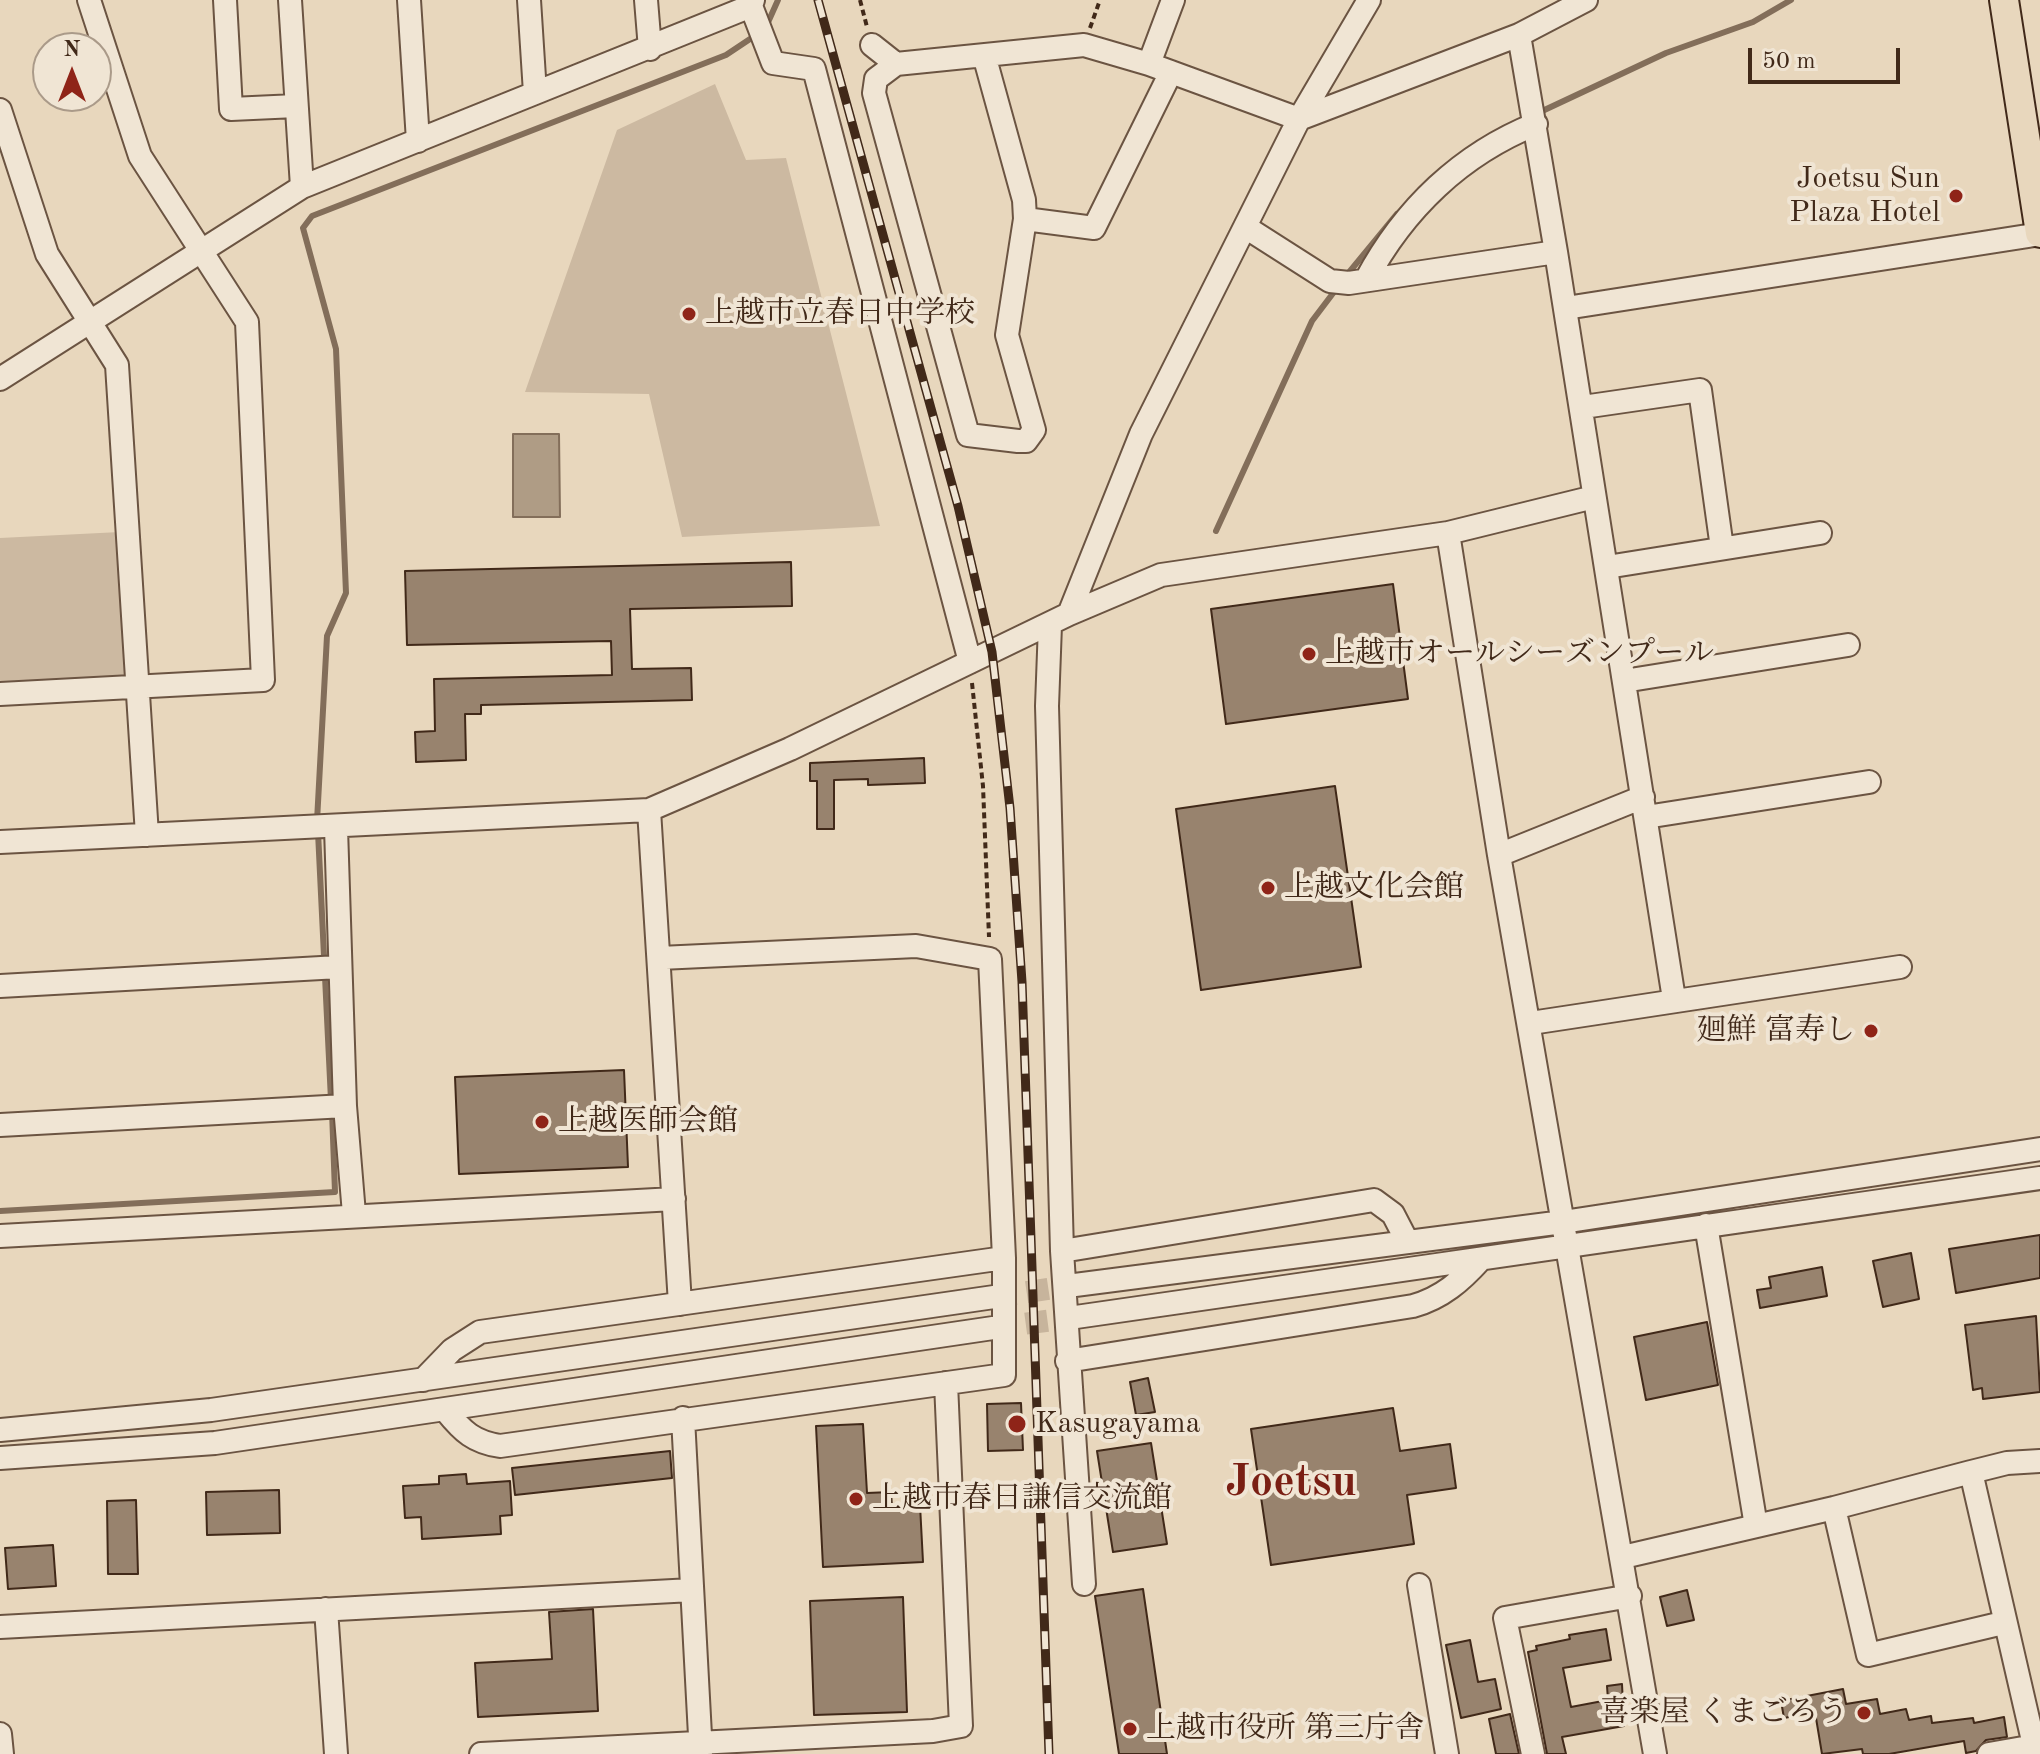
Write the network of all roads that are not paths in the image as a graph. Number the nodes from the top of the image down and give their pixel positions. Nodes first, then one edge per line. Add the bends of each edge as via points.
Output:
1 (89, 0) edge
2 (225, 0) edge
3 (290, 0) edge
4 (409, 0) edge
5 (529, 0) edge
6 (646, 0) edge
7 (1173, 0) edge
8 (1369, 0) edge
9 (2004, 0) edge
10 (1581, 1) edge
11 (752, 3) edge
12 (1519, 35) junction
13 (872, 45) road end
14 (650, 49) junction
15 (984, 55) junction
16 (896, 64) junction
17 (1160, 68) junction
18 (535, 93) junction
19 (296, 106) junction
20 (0, 110) edge
21 (1299, 119) junction
22 (1536, 124) junction
23 (418, 141) junction
24 (302, 187) junction
25 (1025, 219) junction
26 (1247, 228) junction
27 (2040, 234) edge
28 (199, 250) junction
29 (1556, 252) junction
30 (1366, 280) junction
31 (1566, 308) junction
32 (90, 322) junction
33 (0, 379) edge
34 (1583, 407) junction
35 (1594, 497) junction
36 (1448, 533) junction
37 (1820, 533) dead end
38 (1722, 548) junction
39 (1607, 567) junction
40 (1060, 619) junction
41 (1848, 645) dead end
42 (970, 662) junction
43 (1624, 681) junction
44 (140, 686) junction
45 (0, 694) edge
46 (1869, 782) dead end
47 (1645, 807) junction
48 (649, 810) junction
49 (336, 828) junction
50 (147, 835) junction
51 (0, 842) edge
52 (1499, 855) junction
53 (660, 958) junction
54 (339, 967) junction
55 (1900, 967) dead end
56 (0, 986) edge
57 (1674, 999) junction
58 (1531, 1023) junction
59 (345, 1106) junction
60 (0, 1125) edge
61 (2040, 1149) edge
62 (2040, 1178) edge
63 (674, 1199) junction
64 (354, 1214) junction
65 (1563, 1222) junction
66 (1706, 1225) junction
67 (0, 1236) edge
68 (1407, 1241) junction
69 (1568, 1247) junction
70 (1062, 1251) junction
71 (1004, 1258) junction
72 (1481, 1259) junction
73 (1075, 1285) tunnel mouth
74 (994, 1297) tunnel mouth
75 (680, 1304) junction
76 (1076, 1317) tunnel mouth
77 (993, 1328) tunnel mouth
78 (1067, 1361) junction
79 (423, 1380) junction
80 (946, 1383) junction
81 (446, 1411) junction
82 (683, 1418) junction
83 (0, 1430) edge
84 (0, 1458) edge
85 (2040, 1461) edge
86 (1971, 1472) junction
87 (1834, 1508) junction
88 (1756, 1526) junction
89 (1623, 1557) junction
90 (1084, 1584) dead end
91 (1419, 1585) dead end
92 (692, 1590) junction
93 (1630, 1596) junction
94 (326, 1609) junction
95 (2003, 1623) junction
96 (0, 1627) edge
97 (0, 1734) edge
98 (2037, 1745) edge
99 (701, 1748) edge
100 (632, 1750) edge
101 (514, 1753) edge
102 (2, 1754) edge
103 (336, 1754) edge
104 (481, 1754) edge
105 (1447, 1754) edge
106 (1533, 1754) edge
107 (1655, 1754) edge
108 (1989, 1754) edge

1 - 28 street via 140,156
2 - 19 street via 231,109
3 - 19 street
4 - 23 street
5 - 18 street
6 - 14 street
7 - 17 street
8 - 21 street
9 - 27 main road
10 - 12 street
11 - 14 street
11 - 42 street via 773,63 814,69
12 - 21 street
12 - 22 street
13 - 16 street
14 - 18 street
15 - 16 street
15 - 17 street via 1084,45
15 - 25 street
16 - 25 street via 876,79 874,93 968,435 1026,441 1034,430 1007,335
17 - 21 street
17 - 25 street via 1094,228
18 - 23 street
19 - 24 street
20 - 32 street via 47,254
21 - 26 street
22 - 29 street
22 - 30 street via 1506,136 1431,190 1394,231
23 - 24 street
24 - 28 street
26 - 30 street via 1330,281
26 - 40 street via 1141,434
27 - 31 street
28 - 32 street
28 - 44 street via 247,322 263,680
29 - 30 street
29 - 31 street
31 - 34 street
32 - 33 street
32 - 44 street via 117,365
34 - 35 street
34 - 38 street via 1700,390
35 - 36 street
35 - 39 street
36 - 40 street via 1161,575
36 - 52 street
37 - 38 street
38 - 39 street
39 - 43 street
40 - 42 street
40 - 70 street via 1047,706
41 - 43 street
42 - 48 street
43 - 47 street
44 - 45 street
44 - 50 street
46 - 47 street
47 - 52 street
47 - 57 street
48 - 49 street
48 - 53 street
49 - 50 street
49 - 54 street
50 - 51 street
52 - 58 street
53 - 63 street
53 - 71 street via 916,946 990,959
54 - 56 street
54 - 59 street
55 - 57 street
57 - 58 street
58 - 65 street
59 - 60 street
59 - 64 street
61 - 65 street
62 - 66 street
63 - 64 street
63 - 75 street
64 - 67 street
65 - 68 street
65 - 69 street
66 - 69 street
66 - 88 street
68 - 70 street via 1393,1214 1374,1200
68 - 73 street
69 - 72 street
69 - 89 street
70 - 78 street
71 - 75 street
71 - 80 street via 1004,1375
72 - 76 street
72 - 78 street via 1432,1301 1413,1306
74 - 79 street
75 - 79 street via 480,1332 452,1350
77 - 81 street
78 - 90 street
79 - 83 street via 211,1410
80 - 82 street
80 - 99 street via 961,1726
81 - 82 street via 463,1432 480,1443 500,1446
81 - 84 street via 215,1443
82 - 92 street
85 - 86 street
86 - 87 street
86 - 95 street
87 - 88 street
87 - 95 street via 1868,1655
88 - 89 street
89 - 93 street
91 - 105 street
92 - 94 street
92 - 99 street
93 - 106 street via 1505,1618
93 - 107 street
94 - 96 street
94 - 103 street
95 - 98 street
97 - 102 street
98 - 108 street
99 - 100 street
100 - 101 street
101 - 104 street

